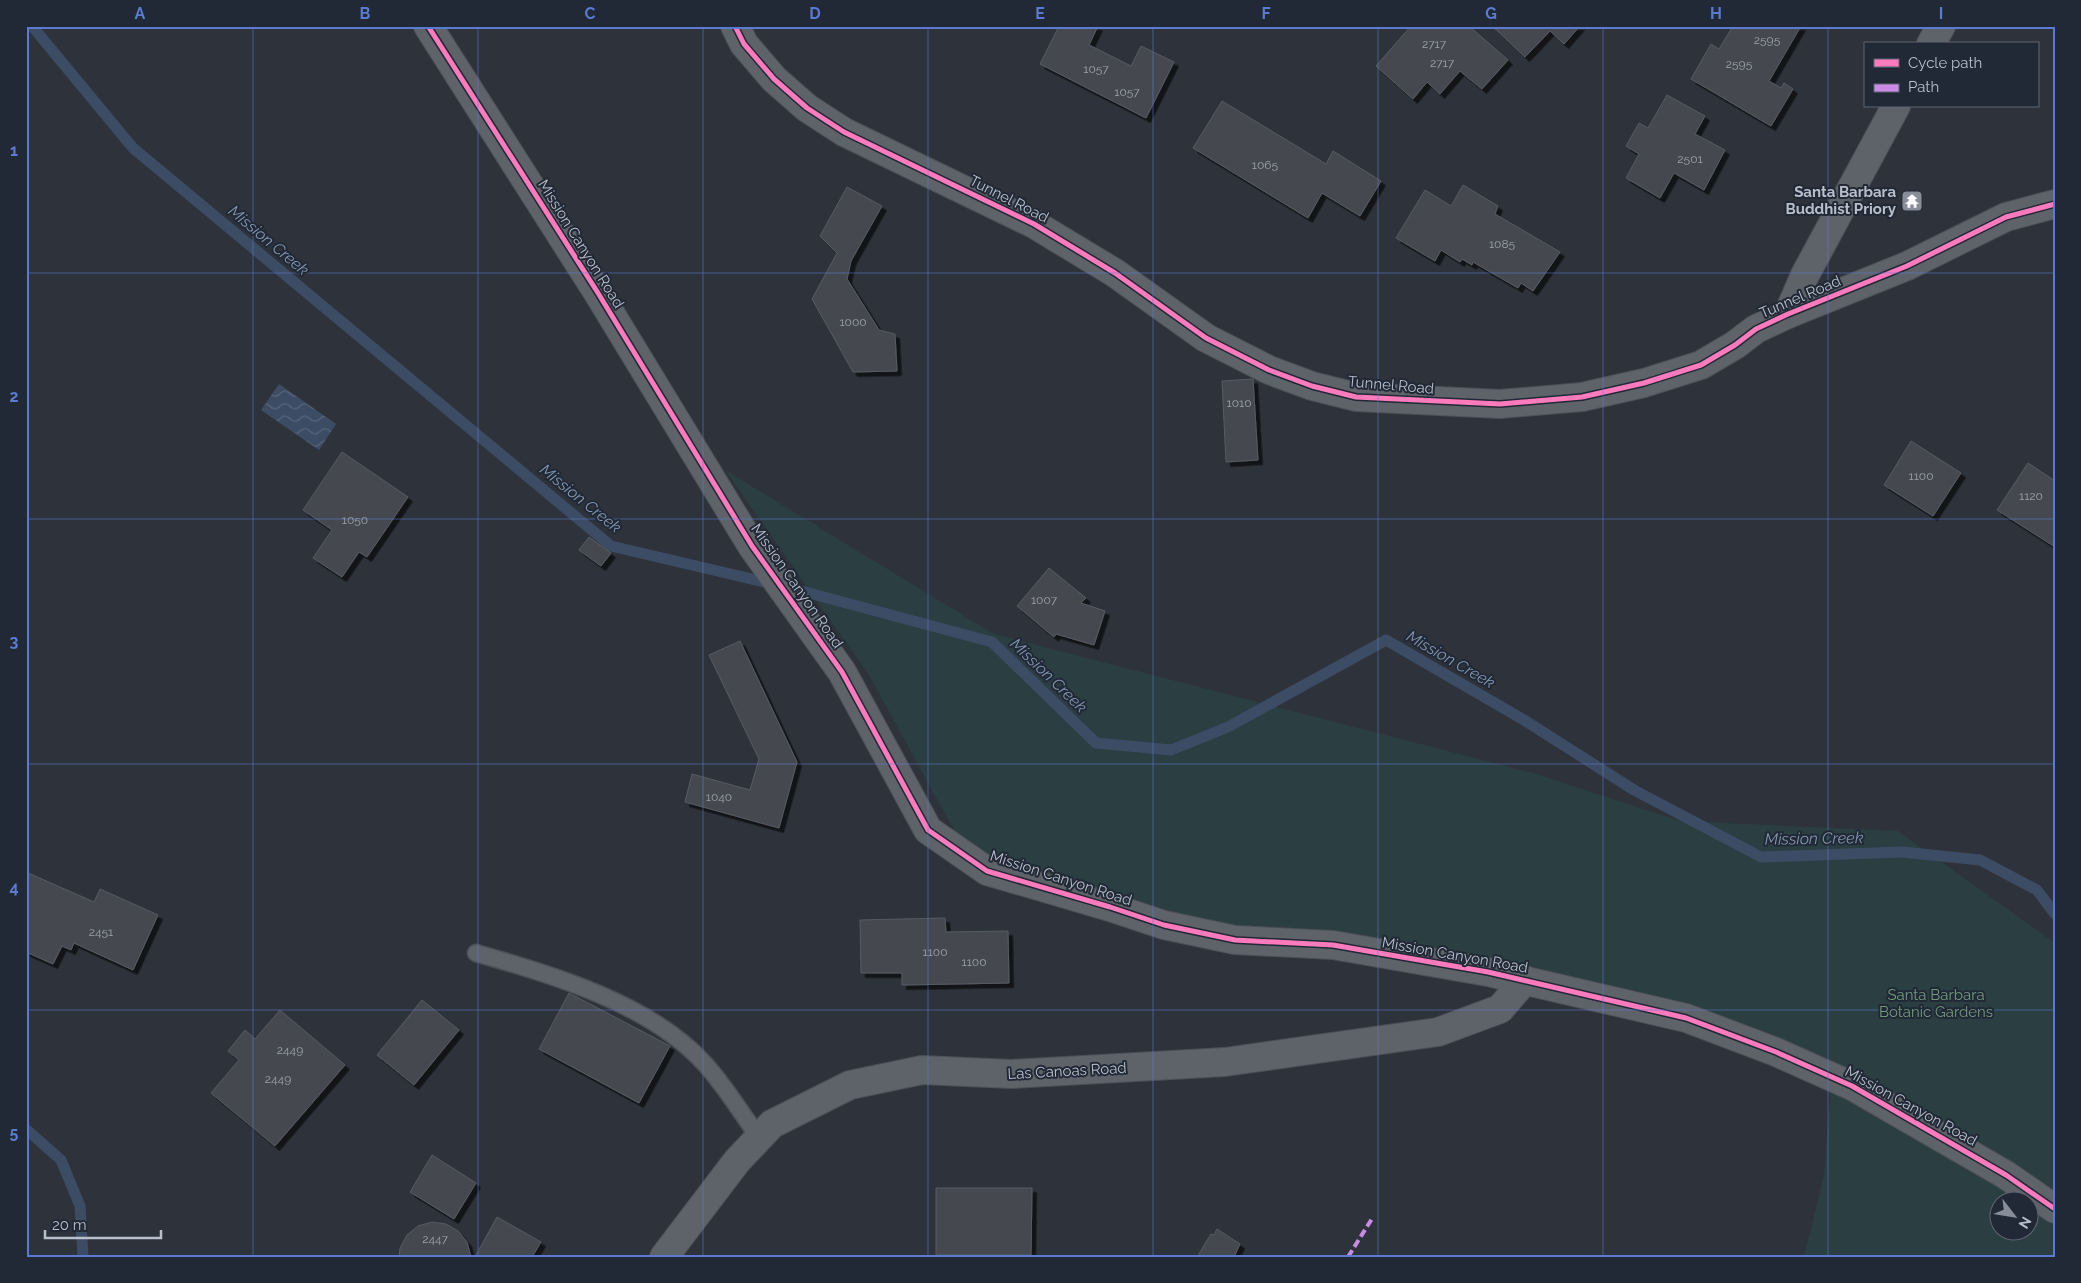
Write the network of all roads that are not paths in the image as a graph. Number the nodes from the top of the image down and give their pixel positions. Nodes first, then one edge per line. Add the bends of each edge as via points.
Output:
1 (428, 26) edge
2 (735, 26) edge
3 (1941, 26) edge
4 (1932, 42) edge
5 (1895, 108) edge
6 (2055, 204) edge
7 (1788, 314) junction
8 (476, 953) dead end
9 (1525, 980) junction
10 (759, 1137) junction
11 (2055, 1209) edge
12 (664, 1257) edge

1 - 9 street, Mission Canyon Road via 598,293 752,546 842,672 928,830 986,871 1164,925 1226,938 1333,945
2 - 7 street, Tunnel Road via 744,44 774,79 807,108 844,132 1034,224 1115,273 1206,338 1269,370 1312,386 1356,397 1500,404 1582,397 1644,383 1701,365 1756,329
3 - 4 street
5 - 7 street via 1805,275
6 - 7 street, Tunnel Road via 2006,217 1907,266
8 - 10 lane via 578,985 648,1018 705,1064
9 - 10 street, Las Canoas Road via 1500,1009 1438,1032 1225,1062 1012,1074 922,1070 850,1085 772,1124
9 - 11 street, Mission Canyon Road via 1655,1009 1776,1052 1852,1086 1913,1120 2006,1175
10 - 12 street, Las Canoas Road

